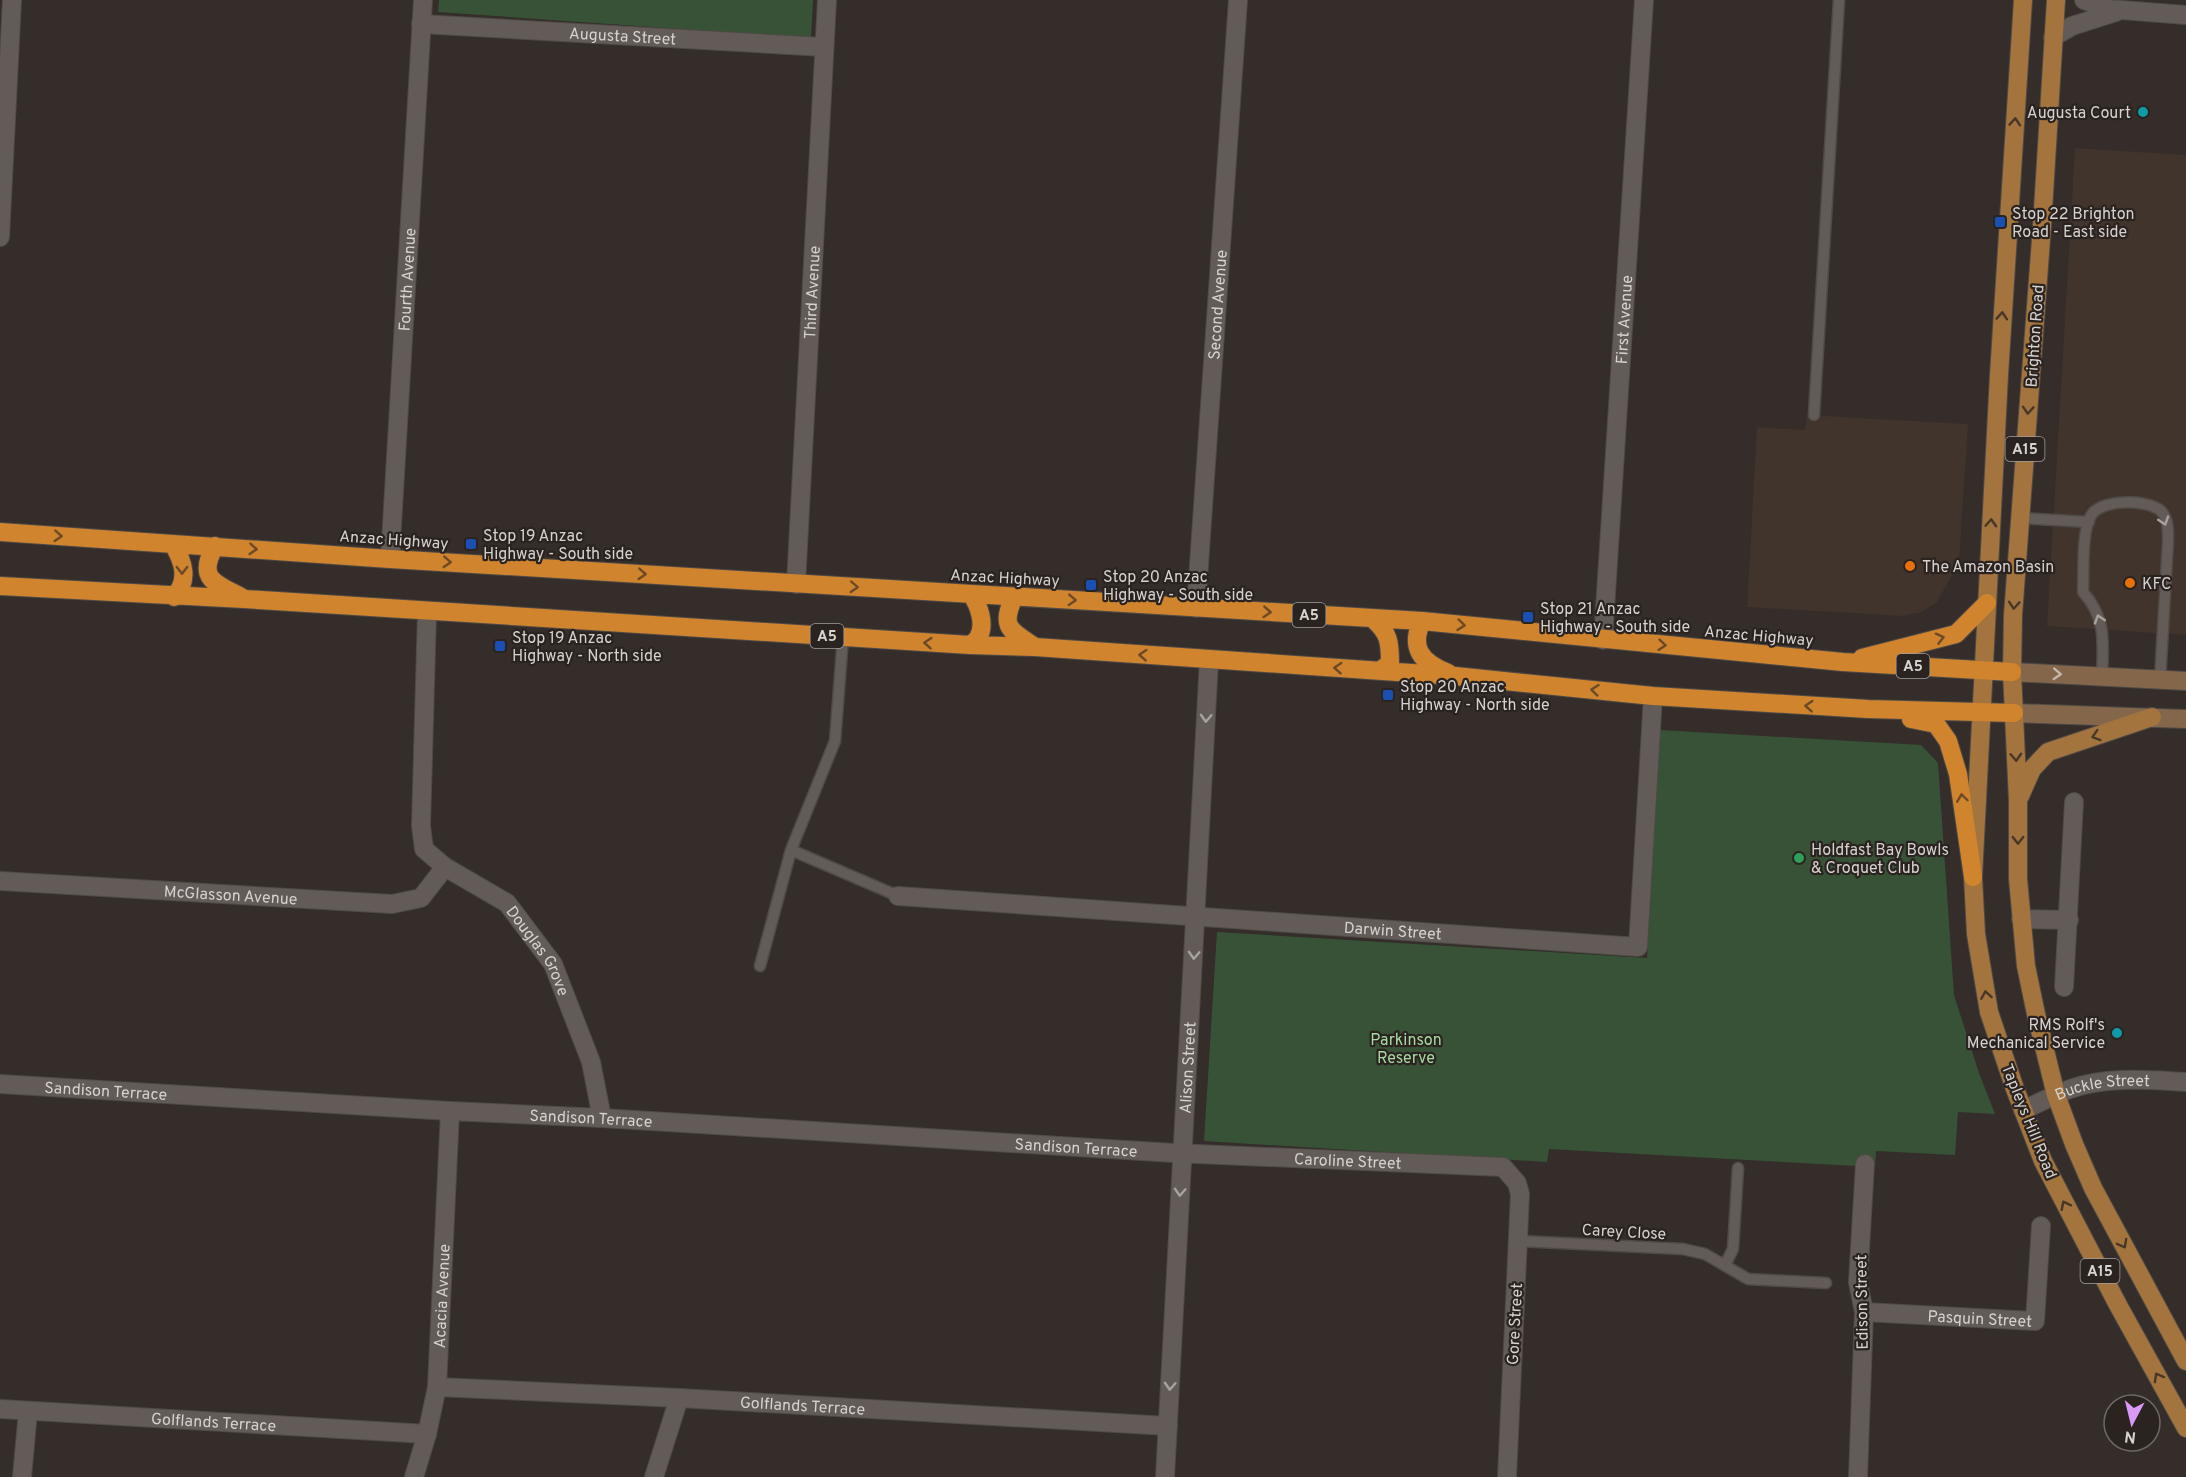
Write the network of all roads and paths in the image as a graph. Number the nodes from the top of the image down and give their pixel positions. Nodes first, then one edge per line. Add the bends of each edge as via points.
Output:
1 (12, 0) edge
2 (423, 0) edge
3 (827, 0) edge
4 (1238, 0) edge
5 (1644, 0) edge
6 (1839, 0) edge
7 (2023, 0) edge
8 (2056, 0) edge
9 (2084, 0) edge
10 (2133, 11) junction
11 (2186, 15) edge
12 (422, 24) junction
13 (2053, 36) junction
14 (824, 47) junction
15 (0, 237) edge
16 (1814, 415) dead end
17 (2020, 518) junction
18 (2089, 522) junction
19 (0, 532) edge
20 (173, 544) junction
21 (215, 546) junction
22 (390, 559) junction
23 (796, 584) junction
24 (0, 586) edge
25 (971, 594) junction
26 (174, 597) junction
27 (1014, 597) junction
28 (244, 599) junction
29 (1988, 603) junction
30 (1196, 608) junction
31 (427, 612) junction
32 (1373, 619) junction
33 (1422, 621) junction
34 (843, 637) junction
35 (1604, 640) junction
36 (970, 645) junction
37 (1035, 647) junction
38 (1209, 660) junction
39 (1843, 662) junction
40 (1381, 670) junction
41 (1984, 670) junction
42 (2012, 672) junction
43 (1455, 676) junction
44 (2102, 677) junction
45 (2160, 680) junction
46 (2186, 681) edge
47 (1653, 696) junction
48 (1868, 709) junction
49 (1982, 712) junction
50 (2014, 713) junction
51 (2152, 717) junction
52 (2186, 719) edge
53 (2018, 801) junction
54 (2074, 802) dead end
55 (791, 850) junction
56 (445, 867) junction
57 (1973, 877) junction
58 (0, 881) edge
59 (898, 896) joint
60 (1196, 916) junction
61 (2021, 918) junction
62 (2069, 920) junction
63 (760, 966) dead end
64 (2064, 987) dead end
65 (2186, 1082) edge
66 (0, 1084) edge
67 (2056, 1095) junction
68 (2024, 1110) junction
69 (450, 1111) junction
70 (602, 1118) junction
71 (1182, 1153) junction
72 (1865, 1164) dead end
73 (1738, 1168) dead end
74 (1510, 1173) joint
75 (2041, 1226) dead end
76 (1518, 1241) junction
77 (1725, 1265) junction
78 (1826, 1284) dead end
79 (1864, 1312) junction
80 (2186, 1360) edge
81 (437, 1387) junction
82 (679, 1398) junction
83 (0, 1409) edge
84 (28, 1411) junction
85 (1168, 1426) junction
86 (2186, 1428) edge
87 (427, 1434) junction
88 (22, 1477) edge
89 (414, 1477) edge
90 (654, 1477) edge
91 (1165, 1477) edge
92 (1506, 1477) edge
93 (1858, 1477) edge

1 - 15 street
2 - 12 street, Fourth Avenue
3 - 14 street, Third Avenue
4 - 30 street, Second Avenue
5 - 35 street, First Avenue
6 - 16 lane
29 -> 7 main road, Brighton Road / A15 via 1998,375
8 - 13 main road, Brighton Road / A15
9 - 10 street via 2109,9
10 - 11 street
10 - 13 street via 2096,17
12 - 14 street, Augusta Street
12 - 22 street, Fourth Avenue
13 -> 17 main road, Brighton Road / A15
14 - 23 street, Third Avenue
17 - 18 lane
17 -> 42 main road, Brighton Road / A15
44 -> 18 lane via 2103,635 2099,616 2083,592
18 -> 45 lane via 2099,508 2118,502 2153,507 2162,512 2167,522
19 -> 20 highway, Anzac Highway / A5
20 - 21 highway, Anzac Highway / A5
20 -> 26 highway via 183,561 183,576
21 -> 22 highway, Anzac Highway / A5
21 - 28 highway via 207,559 211,580
22 -> 23 highway, Anzac Highway / A5
23 -> 25 highway, Anzac Highway / A5
24 - 26 highway, A5
25 - 27 highway, Anzac Highway / A5
25 - 36 highway via 979,605 980,624 978,638
26 - 28 highway, A5
27 -> 30 highway, Anzac Highway / A5
27 - 37 highway via 1007,621 1010,630
28 - 31 highway, A5
39 -> 29 highway via 1956,634
29 - 41 main road, Brighton Road / A15
30 -> 32 highway, Anzac Highway / A5
31 - 34 highway, A5
31 - 56 street, Douglas Grove via 421,825 424,849
32 - 33 highway, Anzac Highway / A5
32 - 40 highway via 1385,630 1390,647 1390,663
33 -> 35 highway, Anzac Highway / A5
33 - 43 highway via 1416,644 1422,657 1433,667
36 -> 34 highway, A5
34 - 55 lane via 835,741
35 -> 39 highway, Anzac Highway / A5
36 - 37 highway, A5
38 -> 37 highway, A5
40 -> 38 highway, A5
38 -> 60 street, Alison Street
39 - 41 highway, Anzac Highway / A5
40 - 43 highway, A5
41 - 42 highway, Anzac Highway / A5
41 - 49 main road, A15
42 -> 44 street, Anzac Highway
42 - 50 main road, A15
47 -> 43 highway, A5
44 - 45 street, Anzac Highway
45 - 46 street, Anzac Highway
48 -> 47 highway, A5
47 - 60 street, Darwin Street via 1638,947
48 - 49 highway, A5
57 -> 48 highway via 1958,774 1948,741 1936,724
49 - 50 highway, A5
49 - 57 main road, Tapleys Hill Road / A15
50 - 51 street
50 -> 53 main road, Tapleys Hill Road / A15
51 - 52 street
51 -> 53 main road via 2048,752 2032,769
53 -> 61 main road, Tapleys Hill Road / A15
54 - 62 street
55 - 59 lane
55 - 63 lane
56 - 58 street, McGlasson Avenue via 421,897 392,904
56 - 70 street, Douglas Grove via 507,903 553,964 591,1062
68 -> 57 main road, Tapleys Hill Road / A15 via 1989,1012 1976,934
59 - 60 street, Darwin Street
60 -> 71 street, Alison Street
61 - 62 street
61 - 67 main road, Tapleys Hill Road / A15 via 2026,966
62 - 64 street
65 - 67 street, Buckle Street via 2127,1079 2072,1088
66 - 69 street, Sandison Terrace
67 - 68 street, Buckle Street
67 -> 80 main road, Tapleys Hill Road / A15 via 2093,1188
86 -> 68 main road, Tapleys Hill Road / A15 via 2043,1161
69 - 70 street, Sandison Terrace
69 - 81 street, Acacia Avenue
70 - 71 street, Sandison Terrace
71 - 74 street, Caroline Street via 1503,1167
71 -> 85 street, Alison Street
72 - 79 street, Edison Street via 1858,1282
73 - 77 lane via 1733,1249
74 - 76 street, Gore Street via 1520,1194
75 - 79 street, Pasquin Street via 2035,1321
76 - 77 lane, Carey Close via 1683,1249 1705,1254
76 - 92 street, Gore Street
77 - 78 lane, Carey Close via 1748,1279
79 - 93 street, Edison Street
81 - 82 street, Golflands Terrace
81 - 87 street, Acacia Avenue
82 - 85 street, Golflands Terrace
82 - 90 street
83 - 84 street, Golflands Terrace
84 - 87 street, Golflands Terrace
84 - 88 street
85 - 91 street, Alison Street
87 - 89 street, Acacia Avenue

